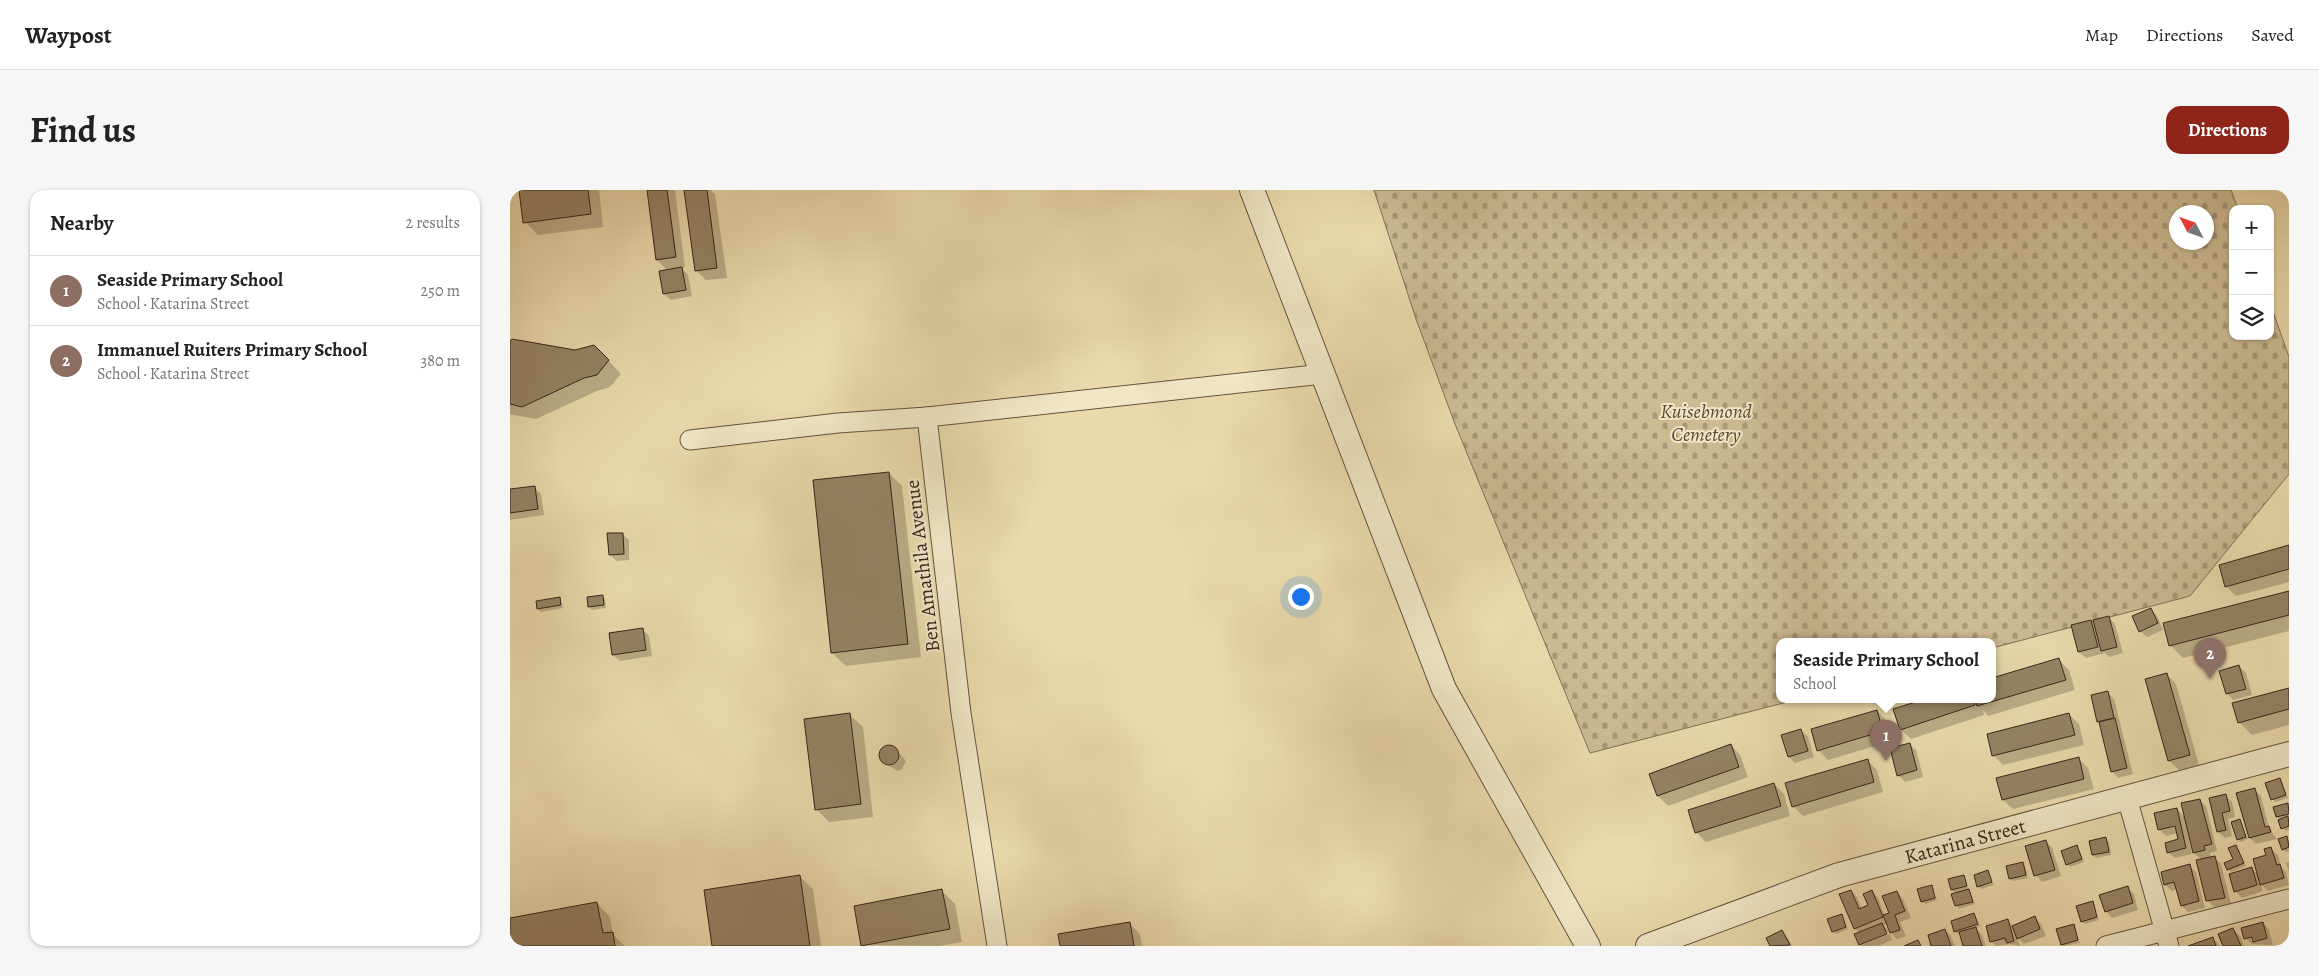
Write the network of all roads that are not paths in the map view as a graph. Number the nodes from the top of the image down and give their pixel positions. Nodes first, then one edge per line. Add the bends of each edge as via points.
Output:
1 (1252, 190) edge
2 (1324, 374) junction
3 (927, 417) junction
4 (690, 440) dead end
5 (2289, 754) edge
6 (2127, 798) junction
7 (2289, 899) edge
8 (2166, 938) edge
9 (996, 946) edge
10 (1588, 946) edge
11 (1648, 946) edge
12 (2106, 946) edge

1 - 2 street
2 - 3 street
2 - 10 street via 1444,689
3 - 4 street
3 - 9 street, Ben Amathila Avenue via 961,713
5 - 6 street, Katarina Street
6 - 8 street
6 - 11 street, Katarina Street via 1839,875
7 - 8 street
8 - 12 street

